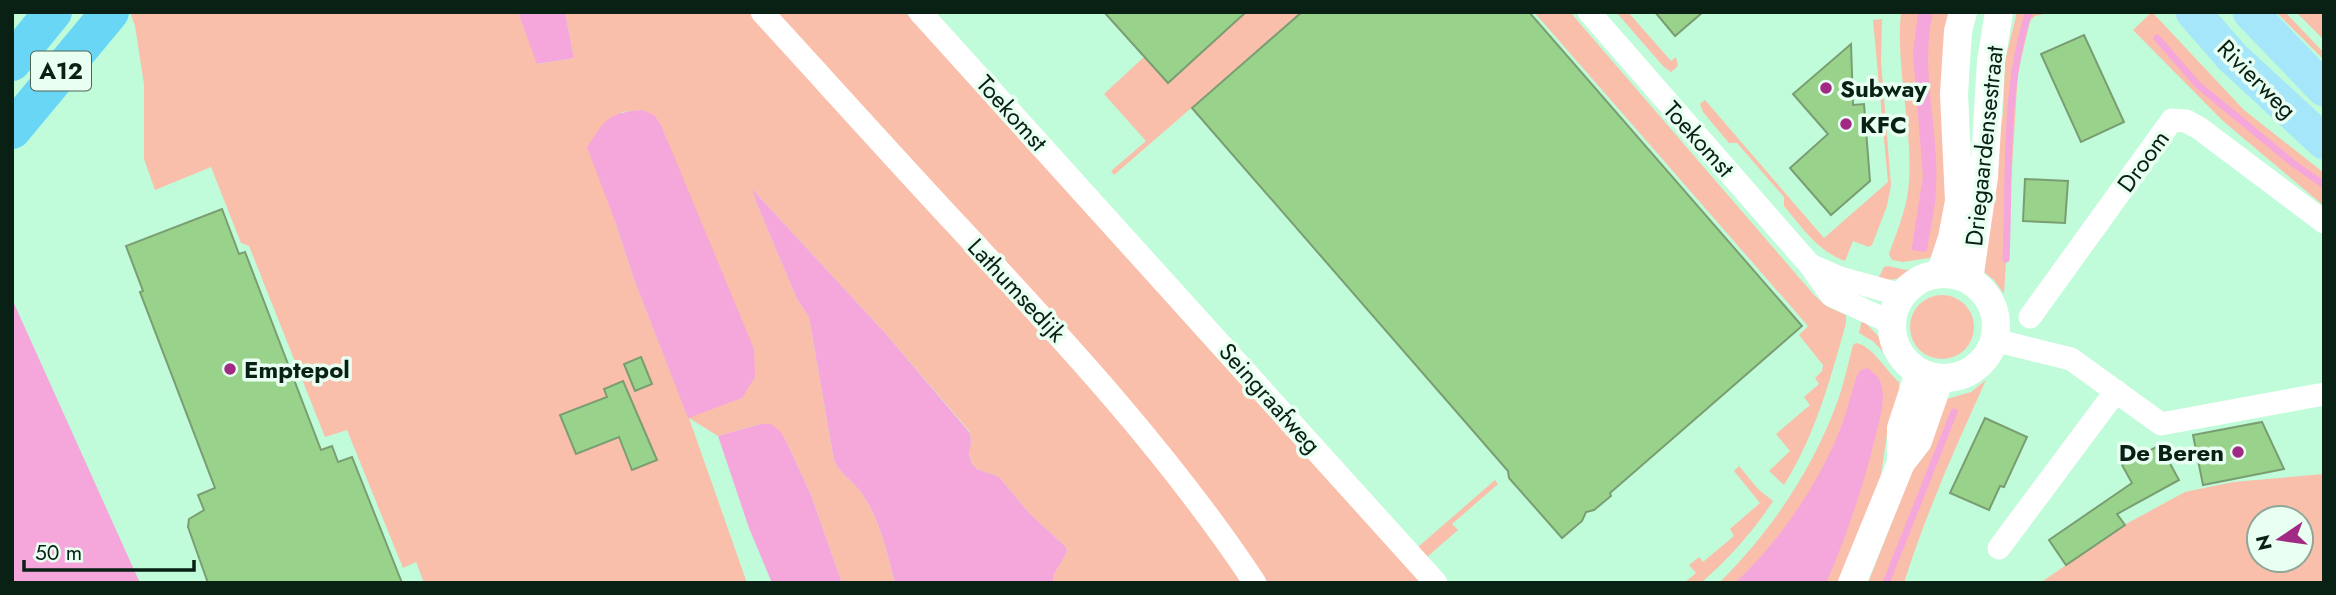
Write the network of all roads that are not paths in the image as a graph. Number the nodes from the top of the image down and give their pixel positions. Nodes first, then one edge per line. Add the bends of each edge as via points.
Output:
1 (53, 12) edge
2 (110, 12) edge
3 (762, 12) edge
4 (920, 12) edge
5 (1589, 12) edge
6 (1963, 12) edge
7 (1999, 12) edge
8 (2193, 12) edge
9 (2250, 12) edge
10 (12, 62) edge
11 (2324, 89) edge
12 (12, 130) edge
13 (2324, 142) edge
14 (1104, 214) joint
15 (2324, 222) edge
16 (1810, 265) junction
17 (1940, 274) junction
18 (1969, 280) junction
19 (1902, 295) junction
20 (2030, 317) dead end
21 (1892, 323) junction
22 (1994, 341) junction
23 (1930, 375) junction
24 (2116, 391) junction
25 (2324, 394) edge
26 (1999, 548) dead end
27 (1255, 583) edge
28 (1436, 583) edge
29 (1852, 583) edge

1 - 10 highway, A12
2 - 12 highway, A12
3 - 27 street, Lathumsedijk via 1059,334 1138,426
4 - 14 street, Toekomst
5 - 16 street, Toekomst
6 - 17 street, Driegaardensestraat via 1954,93 1959,201
7 - 18 street, Driegaardensestraat
8 - 13 main road, Rivierweg via 2232,57
9 - 11 main road, Rivierweg
14 - 28 street, Seingraafweg
15 - 20 street, Droom via 2199,128 2172,120
16 - 19 street, Toekomst
16 - 21 street, Toekomst via 1831,295
17 - 18 street
17 - 19 street via 1925,277
18 - 22 street via 1990,301 1995,315
19 - 21 street
21 - 23 street via 1898,352 1907,364
22 - 23 street via 1986,357 1963,376
22 - 24 street via 2071,359
23 - 29 street via 1918,441 1901,463
24 - 25 street via 2161,424
24 - 26 street

